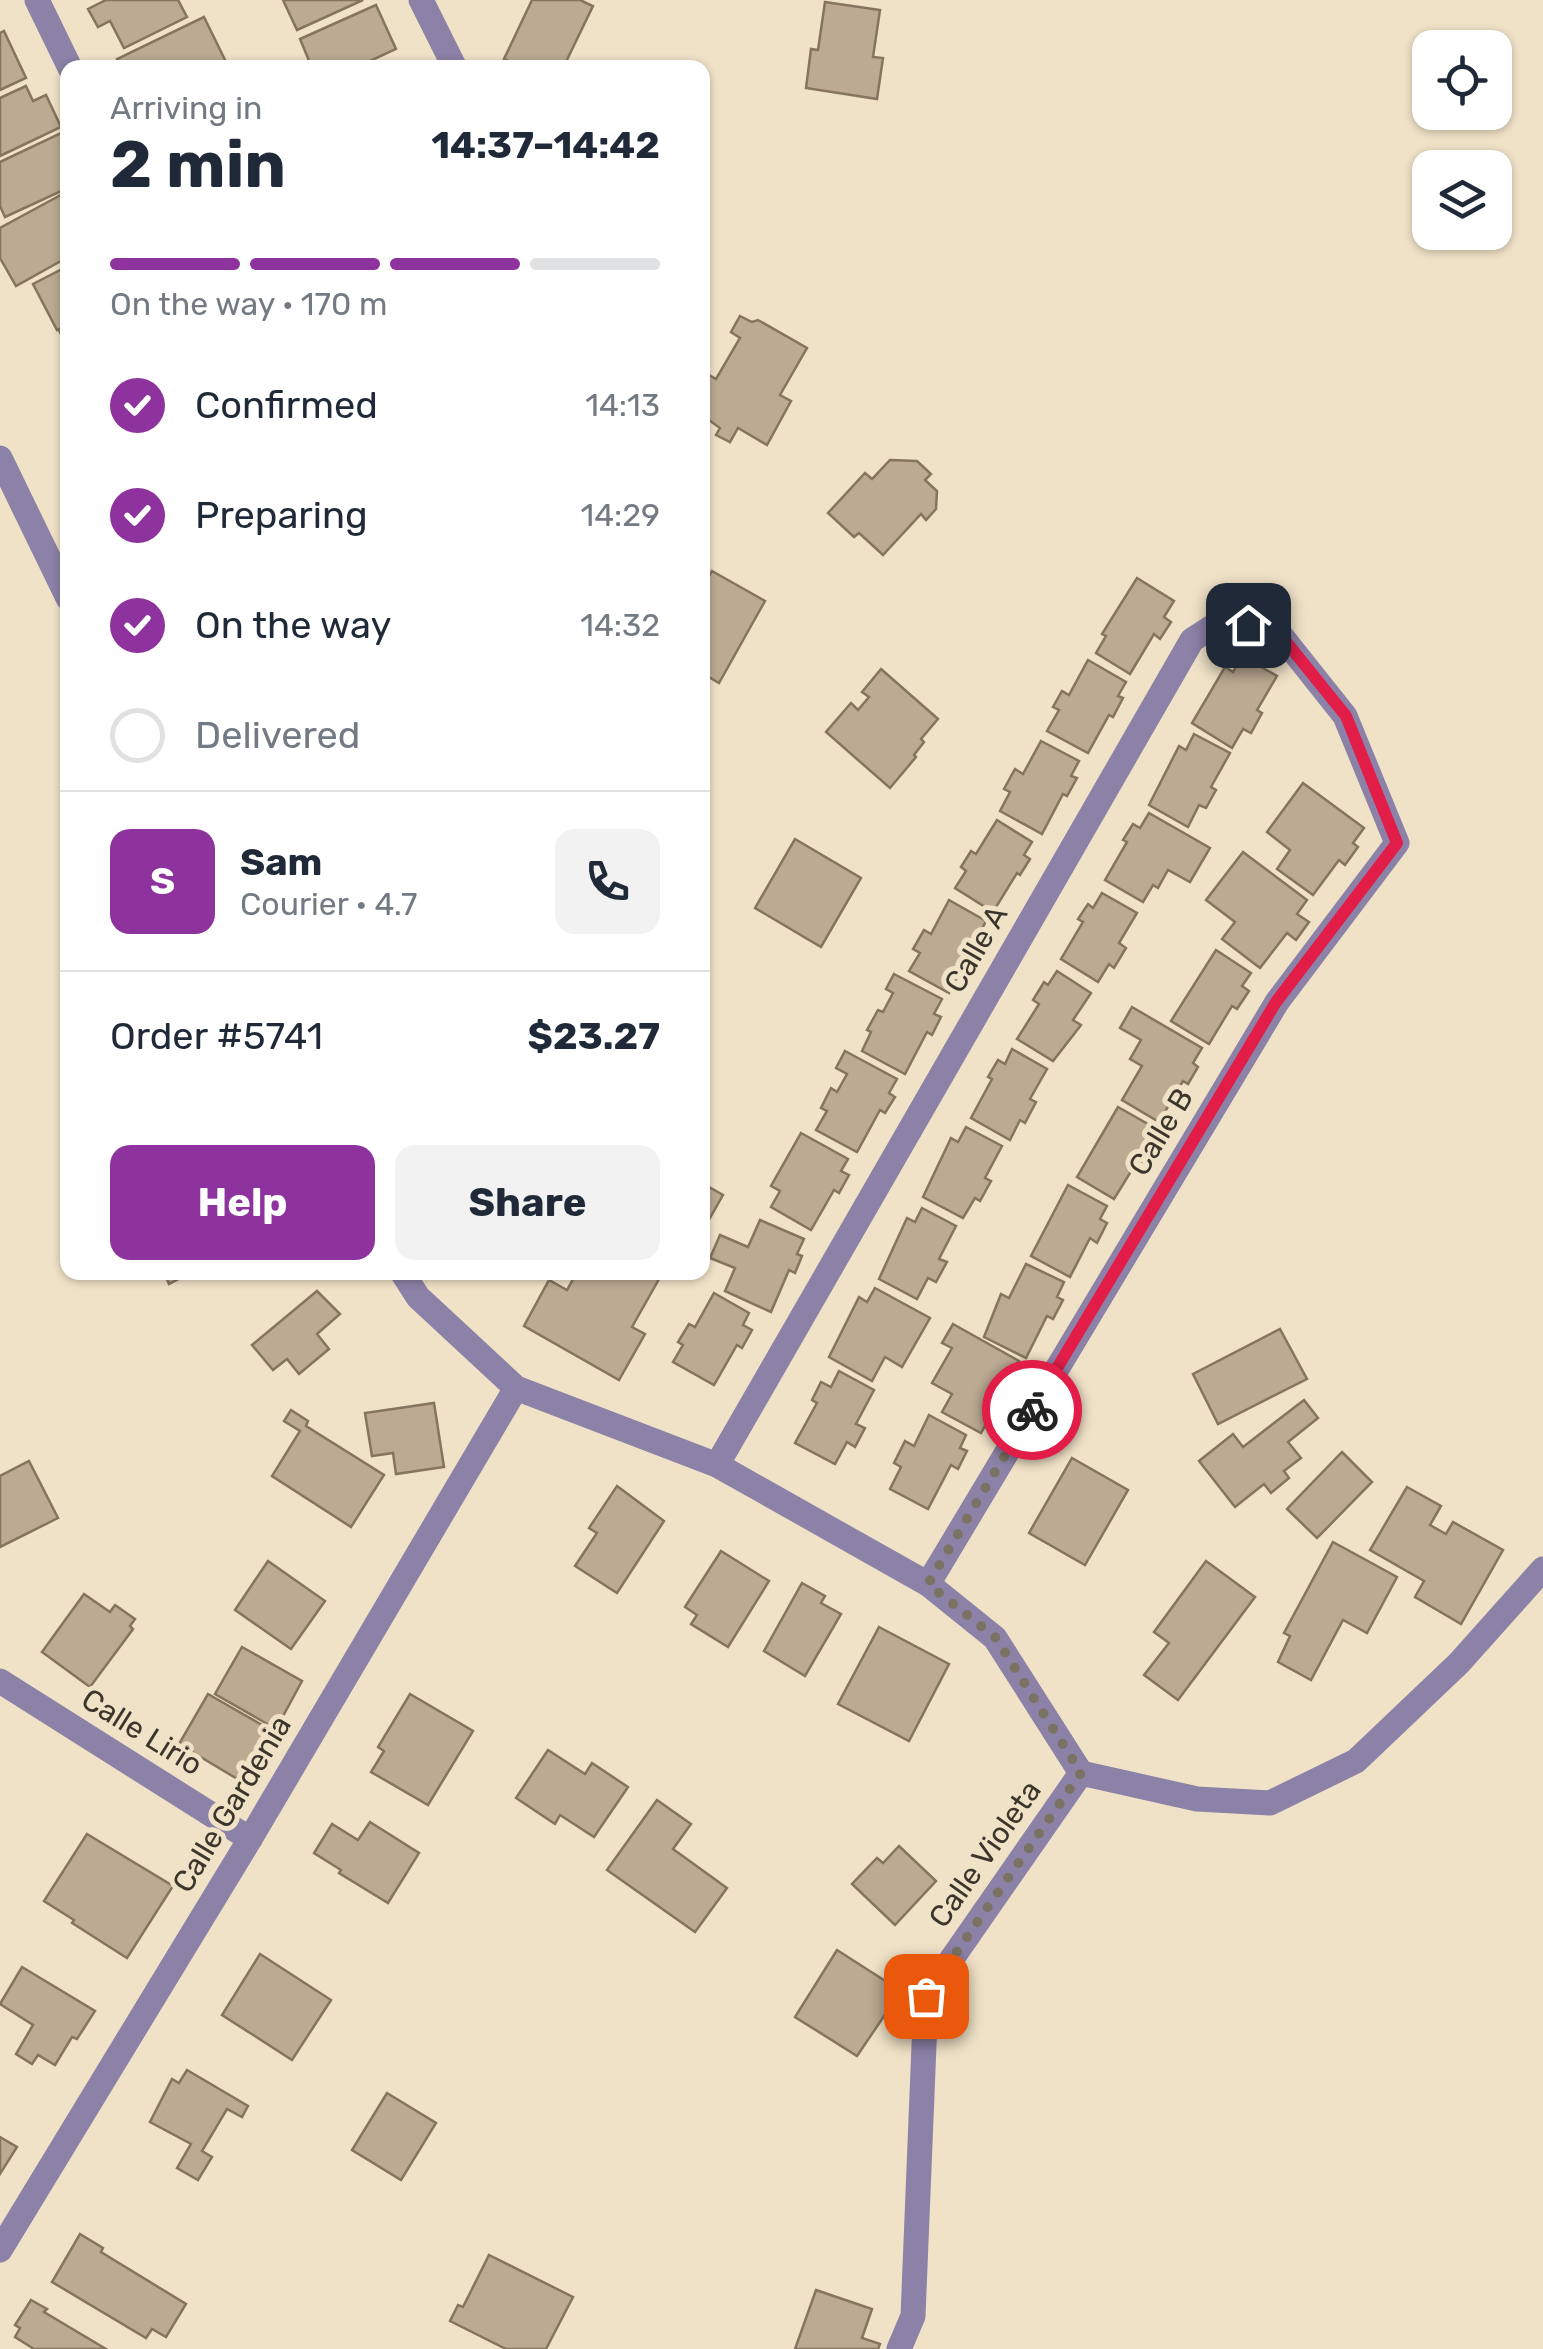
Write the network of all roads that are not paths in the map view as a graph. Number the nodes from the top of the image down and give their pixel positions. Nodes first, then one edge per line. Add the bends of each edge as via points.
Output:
1 (37, 0) edge
2 (421, 0) edge
3 (66, 60) edge
4 (451, 60) edge
5 (0, 458) edge
6 (60, 582) edge
7 (1346, 716) joint
8 (407, 1280) edge
9 (516, 1388) junction
10 (717, 1465) junction
11 (1543, 1569) edge
12 (928, 1584) junction
13 (0, 1681) edge
14 (1081, 1773) junction
15 (250, 1838) junction
16 (0, 2250) edge
17 (898, 2349) edge

1 - 3 street
2 - 4 street
5 - 6 street
7 - 10 street, Calle A via 1275,628 1220,622 1192,640
7 - 12 street, Calle B via 1397,843 1276,1002
8 - 9 street, Calle Violeta
9 - 10 street, Calle Violeta
9 - 15 street, Calle Gardenia
10 - 12 street, Calle Violeta
11 - 14 street via 1459,1663 1356,1760 1270,1803 1197,1799
12 - 14 street, Calle Violeta via 996,1638
13 - 15 street, Calle Lirio
14 - 17 street, Calle Violeta via 926,1996 913,2316
15 - 16 street, Calle Gardenia

